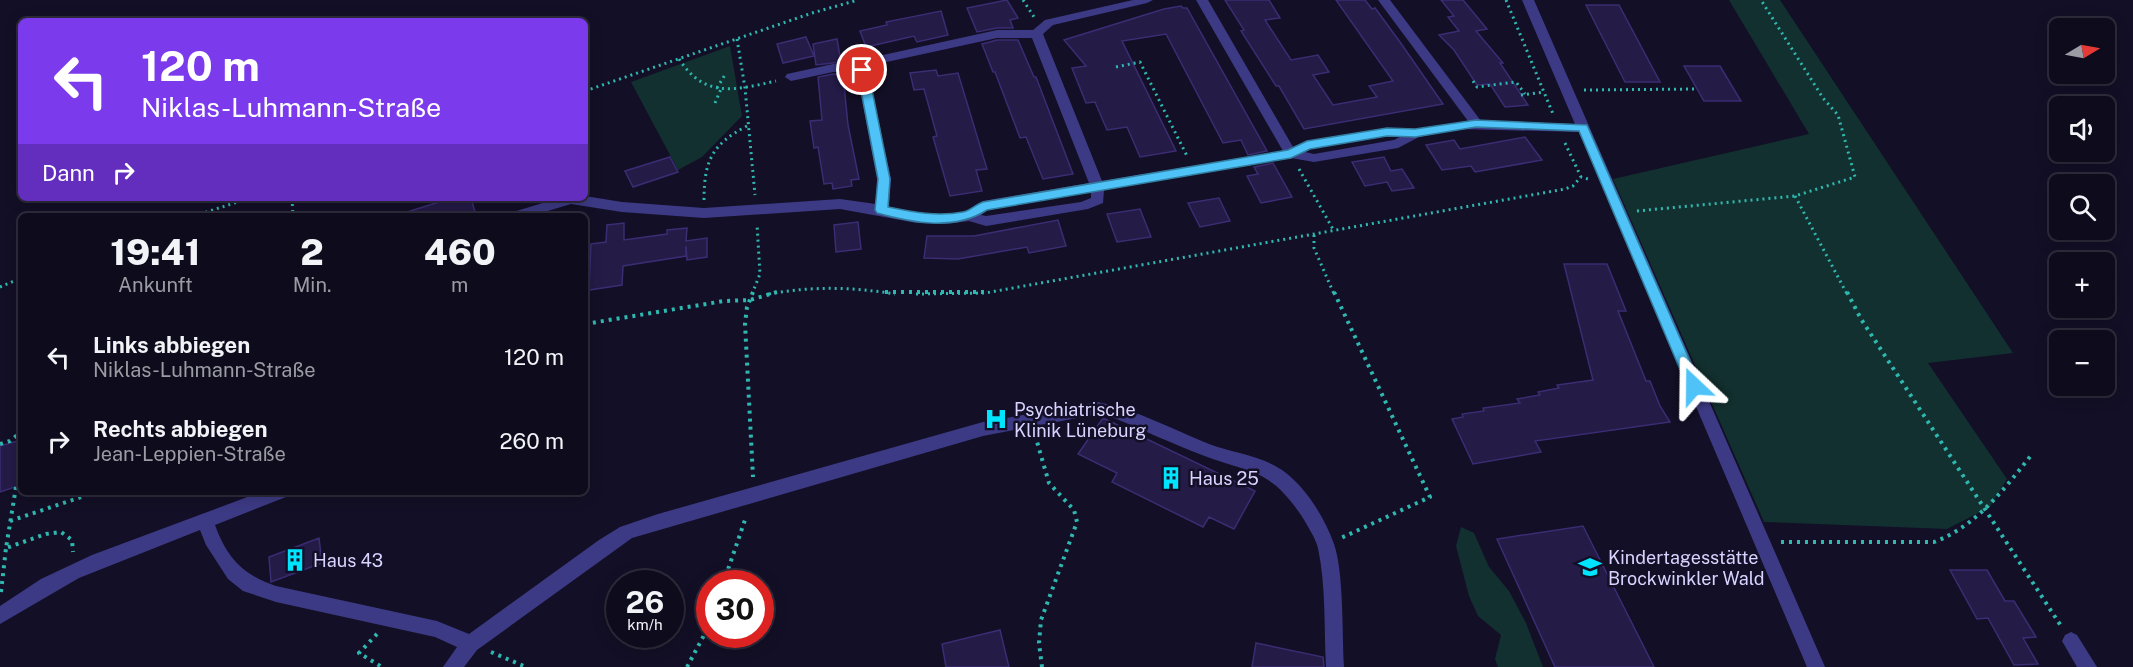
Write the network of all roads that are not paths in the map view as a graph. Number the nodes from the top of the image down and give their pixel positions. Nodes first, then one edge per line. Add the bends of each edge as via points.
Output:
1 (1147, 0) edge
2 (1202, 0) edge
3 (1384, 0) edge
4 (1528, 0) edge
5 (1038, 31) junction
6 (862, 70) junction
7 (791, 77) road end
8 (1476, 123) junction
9 (1583, 128) junction
10 (1291, 154) junction
11 (1097, 186) junction
12 (564, 201) edge
13 (584, 201) edge
14 (882, 210) junction
15 (525, 213) edge
16 (272, 495) edge
17 (205, 521) junction
18 (2, 614) edge
19 (2071, 641) road end
20 (471, 644) junction
21 (452, 667) edge
22 (1335, 667) edge
23 (1816, 667) edge
24 (2088, 667) edge

1 - 5 street via 1049,22
2 - 10 street
3 - 8 street
4 - 9 street
5 - 6 street via 997,34 878,60
5 - 11 street
6 - 7 street via 833,68
6 - 14 street via 884,179
8 - 9 street
8 - 10 street via 1415,133 1398,144 1314,158
9 - 23 street
10 - 11 street
11 - 14 street via 1098,200 1083,206 986,221 969,216 916,218
12 - 15 street
13 - 14 street via 704,213 840,204
16 - 17 street
17 - 18 street via 75,571
17 - 20 street via 212,540 234,573 249,585 437,629
19 - 24 street
20 - 21 street
20 - 22 street via 627,532 983,429 1080,410 1107,410 1209,451 1254,464 1276,475 1295,493 1326,545

